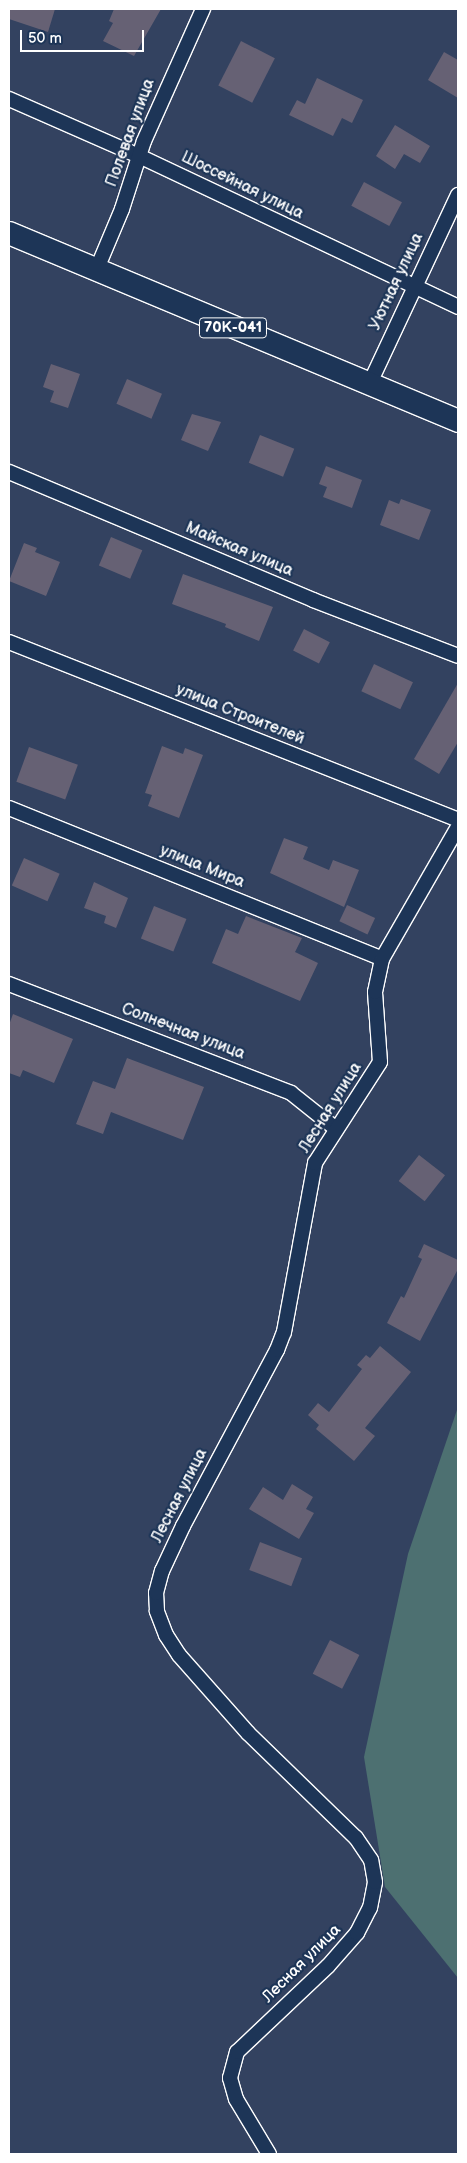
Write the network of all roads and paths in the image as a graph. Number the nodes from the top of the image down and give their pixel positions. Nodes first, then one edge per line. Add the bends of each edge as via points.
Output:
1 (203, 9) edge
2 (9, 99) edge
3 (139, 156) junction
4 (458, 195) edge
5 (9, 233) edge
6 (96, 270) junction
7 (414, 288) junction
8 (458, 307) edge
9 (368, 385) junction
10 (458, 421) edge
11 (9, 472) edge
12 (9, 642) edge
13 (458, 656) edge
14 (9, 808) edge
15 (458, 820) edge
16 (458, 827) edge
17 (382, 959) junction
18 (9, 984) edge
19 (335, 1128) junction
20 (270, 2154) edge

1 - 3 street, Полевая улица via 174,69
2 - 3 street, Шоссейная улица
3 - 6 street, Полевая улица via 122,209
3 - 7 street, Шоссейная улица
4 - 7 street, Уютная улица
5 - 6 main road, 70К-041
6 - 9 main road, 70К-041
7 - 8 street, Шоссейная улица
7 - 9 street, Уютная улица
9 - 10 main road, 70К-041
11 - 13 street, Майская улица via 314,600
12 - 15 street, улица Строителей
14 - 17 street, улица Мира
16 - 17 street, Лесная улица
17 - 19 street, Лесная улица via 374,992 380,1062
18 - 19 street, Солнечная улица via 291,1093
19 - 20 street, Лесная улица via 315,1163 284,1332 183,1526 162,1571 156,1593 166,1636 179,1655 248,1733 356,1838 371,1860 374,1882 370,1908 357,1934 237,2052 230,2078 236,2099

